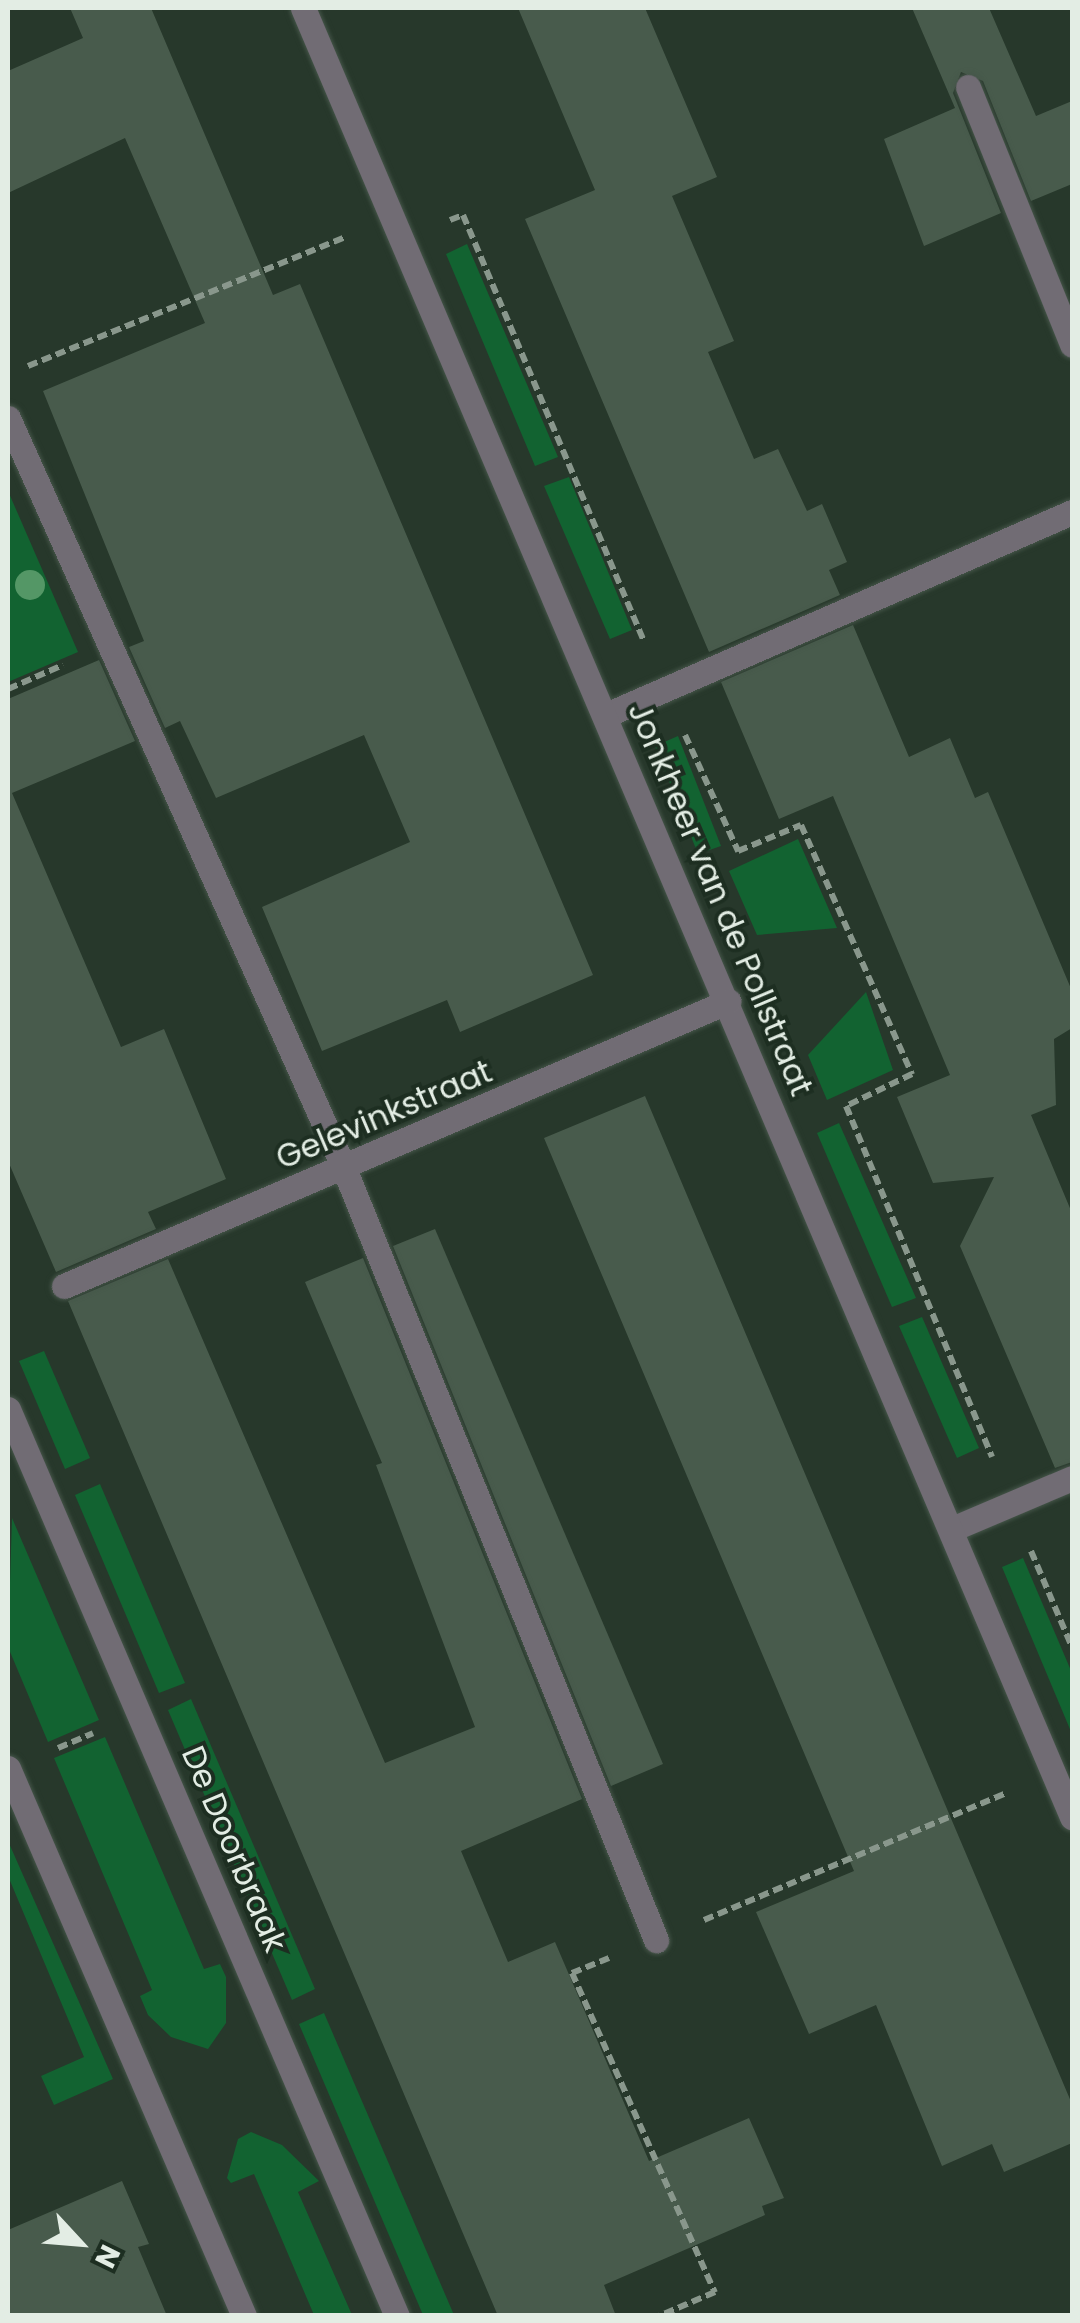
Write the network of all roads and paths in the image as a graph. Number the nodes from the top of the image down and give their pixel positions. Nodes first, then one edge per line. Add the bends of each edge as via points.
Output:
1 (303, 8) edge
2 (968, 87) dead end
3 (398, 230) junction
4 (1072, 345) edge
5 (25, 367) dead end
6 (8, 418) edge
7 (1072, 512) edge
8 (664, 689) junction
9 (606, 715) junction
10 (729, 1001) junction
11 (344, 1168) junction
12 (64, 1286) dead end
13 (8, 1409) edge
14 (1072, 1478) edge
15 (1011, 1504) junction
16 (952, 1529) junction
17 (1072, 1647) edge
18 (8, 1768) edge
19 (1053, 1773) junction
20 (1072, 1817) edge
21 (656, 1940) junction
22 (244, 2316) edge
23 (398, 2316) edge
24 (658, 2316) edge

1 - 3 street, Jonkheer van de Pollstraat
2 - 4 street
3 - 5 path
3 - 8 path via 463,215
3 - 9 street, Jonkheer van de Pollstraat
6 - 11 street
7 - 8 street
8 - 9 street
8 - 15 path via 738,851 801,825 912,1074 846,1106
9 - 10 street, Jonkheer van de Pollstraat
10 - 11 street, Gelevinkstraat
10 - 16 street, Jonkheer van de Pollstraat
11 - 12 street, Gelevinkstraat
11 - 21 street
13 - 23 street, De Doorbraak
14 - 15 street
15 - 16 street
15 - 17 path
16 - 19 street, Jonkheer van de Pollstraat
18 - 22 street
19 - 20 street, Jonkheer van de Pollstraat
19 - 21 path
21 - 24 path via 572,1972 715,2292

